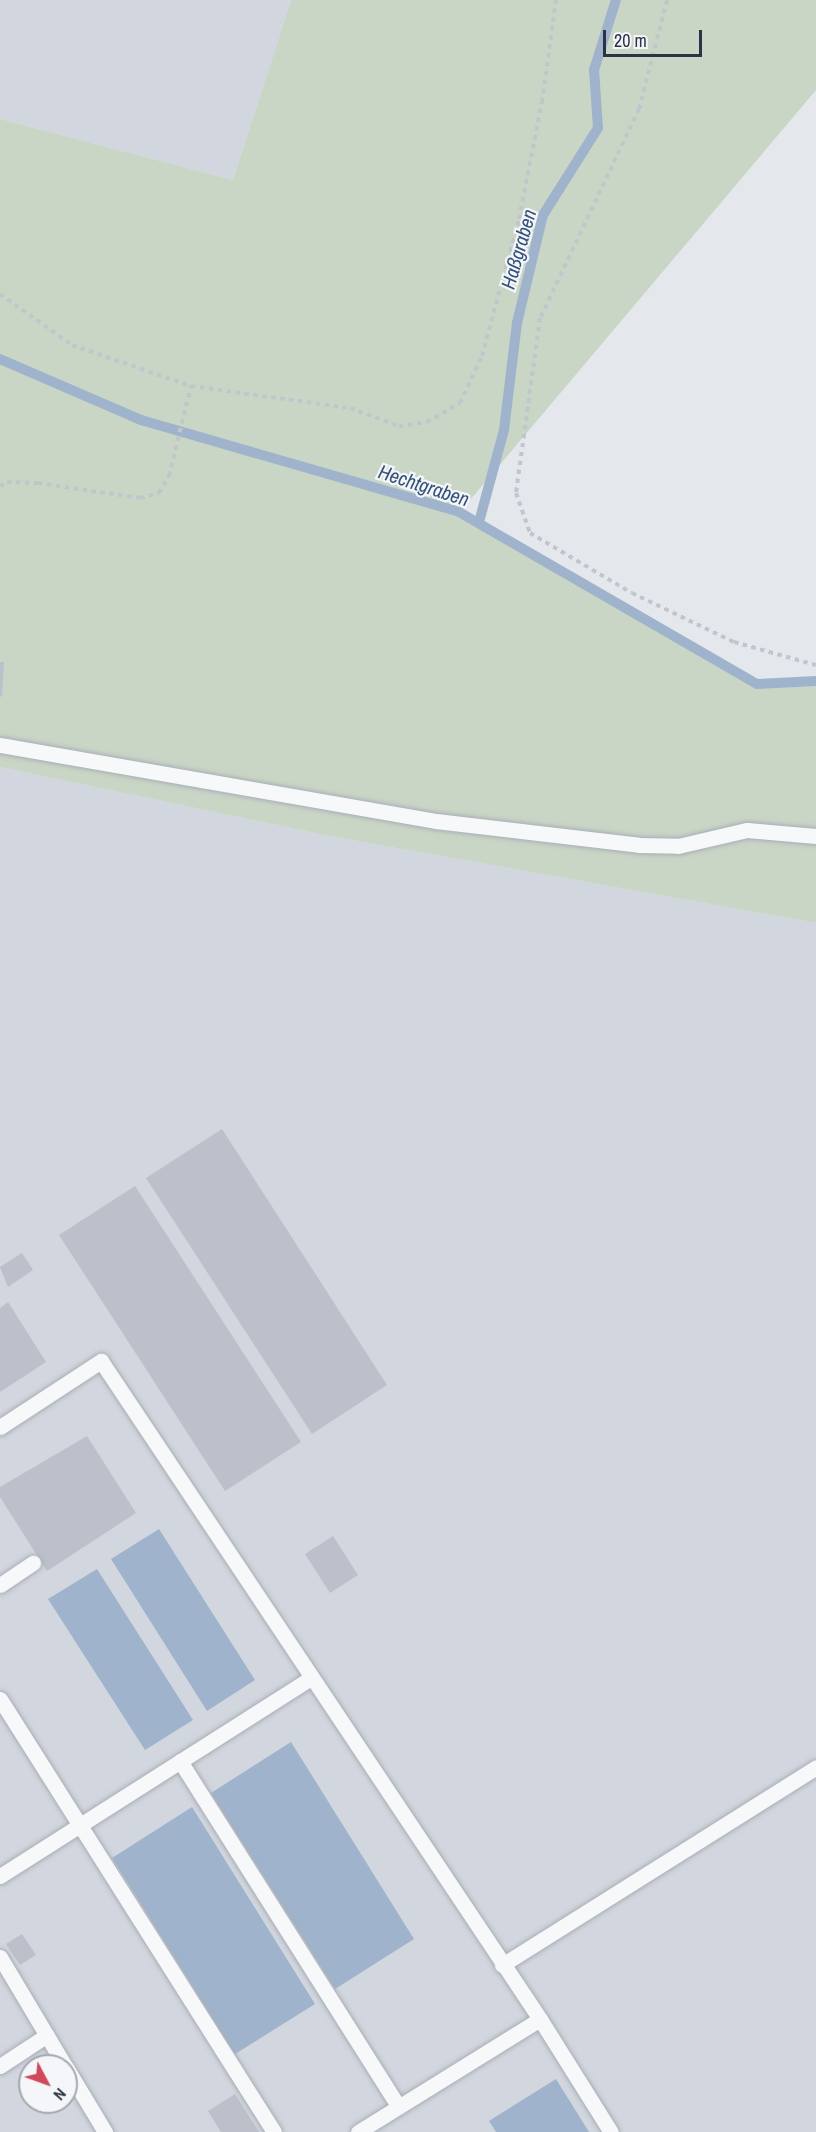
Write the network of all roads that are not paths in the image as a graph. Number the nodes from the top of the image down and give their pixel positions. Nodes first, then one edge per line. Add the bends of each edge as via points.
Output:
1 (0, 745) edge
2 (816, 836) edge
3 (0, 1427) edge
4 (33, 1563) dead end
5 (0, 1585) edge
6 (311, 1678) junction
7 (0, 1699) edge
8 (180, 1761) junction
9 (816, 1767) edge
10 (79, 1826) junction
11 (0, 1876) edge
12 (0, 1957) edge
13 (502, 1965) junction
14 (540, 2019) junction
15 (47, 2035) junction
16 (58, 2054) edge
17 (0, 2066) edge
18 (78, 2087) edge
19 (398, 2106) junction
20 (105, 2132) edge
21 (274, 2132) edge
22 (358, 2132) edge
23 (611, 2132) edge

1 - 2 lane via 436,821 639,846 678,846 747,830
3 - 6 lane via 101,1361
4 - 5 lane
6 - 8 lane
6 - 13 lane
7 - 10 lane
8 - 10 lane
8 - 19 lane
9 - 13 lane
10 - 11 lane
10 - 21 lane
12 - 15 lane
13 - 14 lane
14 - 19 lane
14 - 23 lane
15 - 16 lane
15 - 17 lane
18 - 20 lane
19 - 22 lane

